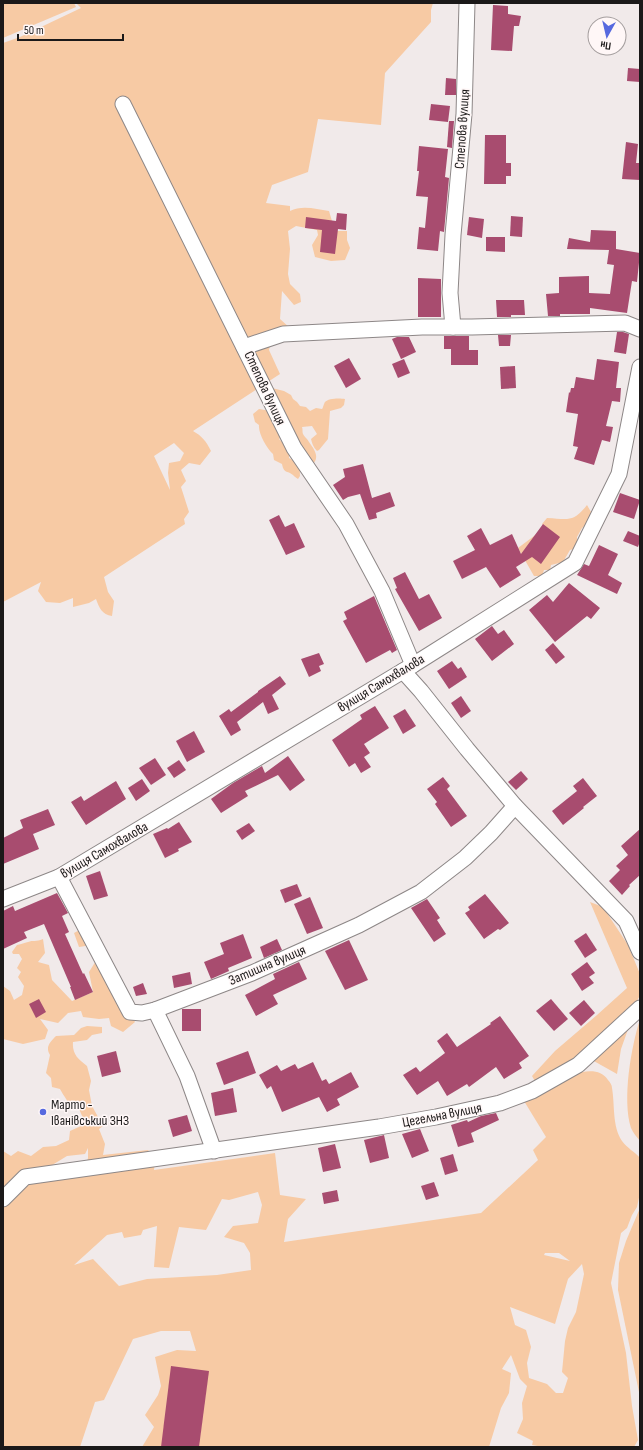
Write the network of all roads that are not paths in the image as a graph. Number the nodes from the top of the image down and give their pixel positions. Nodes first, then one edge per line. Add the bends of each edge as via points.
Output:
1 (467, 3) edge
2 (123, 104) dead end
3 (453, 327) junction
4 (640, 329) edge
5 (244, 347) junction
6 (640, 367) edge
7 (408, 668) junction
8 (515, 806) junction
9 (59, 877) junction
10 (3, 899) edge
11 (640, 952) edge
12 (640, 1008) edge
13 (155, 1010) junction
14 (214, 1151) junction
15 (3, 1199) edge

1 - 3 street, Степова вулиця via 464,114 450,293
2 - 5 street
3 - 4 street, Степова вулиця via 625,323
3 - 5 street, Степова вулиця via 283,334
5 - 7 street, Степова вулиця via 294,448 346,524 382,591
6 - 7 street, вулиця Самохвалова via 619,474 575,563
7 - 8 street, Степова вулиця via 421,691
7 - 9 street, вулиця Самохвалова
8 - 11 street, Степова вулиця via 626,921
8 - 13 street, Затишна вулиця via 465,858 421,892 359,925 252,973
9 - 10 street, вулиця Самохвалова
9 - 13 street, Затишна вулиця via 130,1012
12 - 14 street, Цегельна вулиця via 578,1065 532,1091 500,1103 379,1127
13 - 14 street via 187,1076
14 - 15 street, Цегельна вулиця via 25,1178

